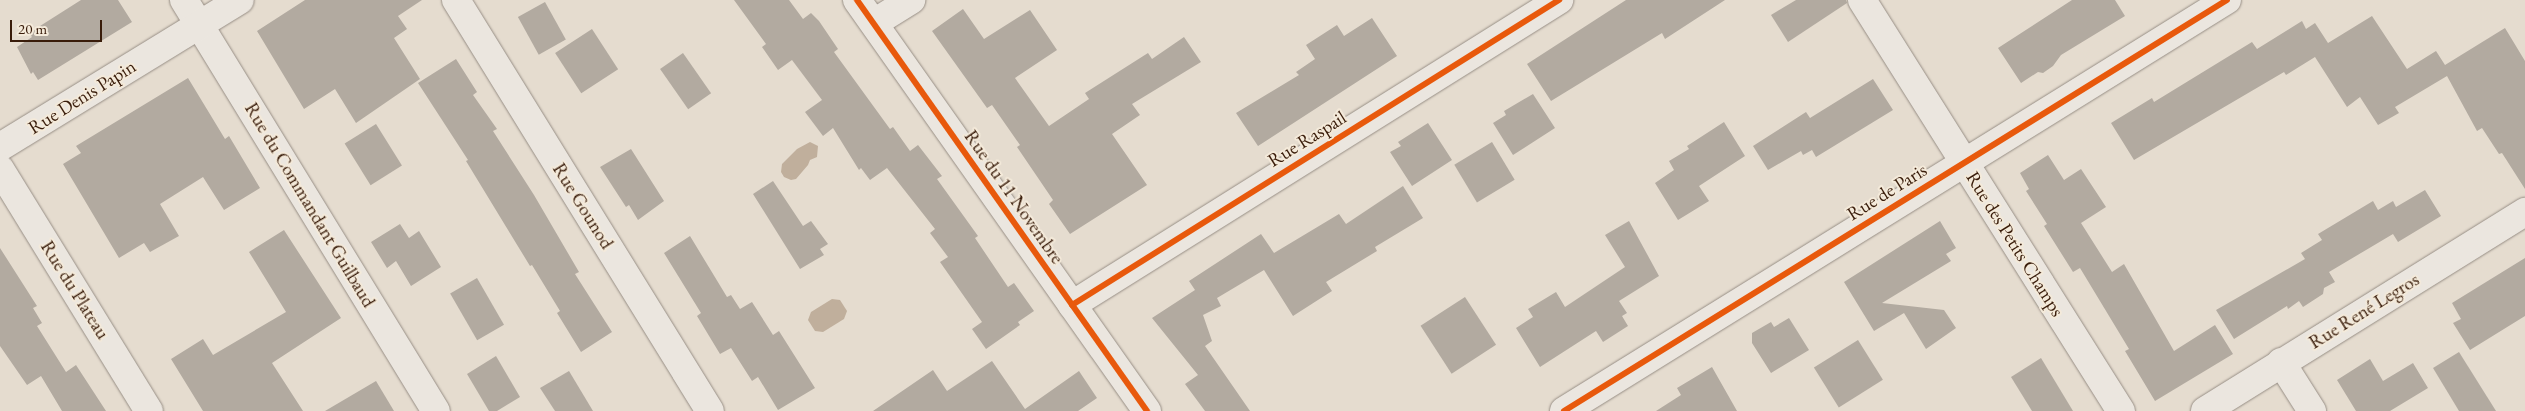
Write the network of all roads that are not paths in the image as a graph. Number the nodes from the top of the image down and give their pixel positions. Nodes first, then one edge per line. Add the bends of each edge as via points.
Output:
1 (184, 0) edge
2 (240, 0) edge
3 (456, 0) edge
4 (857, 0) edge
5 (910, 0) edge
6 (1559, 0) edge
7 (1862, 0) edge
8 (2227, 0) edge
9 (874, 23) junction
10 (200, 24) junction
11 (0, 147) edge
12 (1964, 162) junction
13 (0, 169) edge
14 (2525, 212) edge
15 (1072, 305) junction
16 (2282, 362) junction
17 (149, 411) edge
18 (436, 411) edge
19 (710, 411) edge
20 (1147, 411) edge
21 (1564, 411) edge
22 (2121, 411) edge
23 (2205, 411) edge
24 (2312, 411) edge

1 - 10 street, Rue du Commandant Guilbaud
2 - 10 street, Rue Denis Papin
3 - 19 street, Rue Gounod
4 - 9 street, Rue du 11 Novembre
5 - 9 street
6 - 15 street, Rue Raspail
7 - 12 street, Rue des Petits Champs
8 - 12 street, Rue de Paris
9 - 15 street, Rue du 11 Novembre
10 - 11 street, Rue Denis Papin
10 - 18 street, Rue du Commandant Guilbaud
12 - 21 street, Rue de Paris
12 - 22 street, Rue des Petits Champs
13 - 17 street, Rue du Plateau
14 - 16 street, Rue René Legros
15 - 20 street, Rue du 11 Novembre
16 - 23 street, Rue René Legros
16 - 24 street

